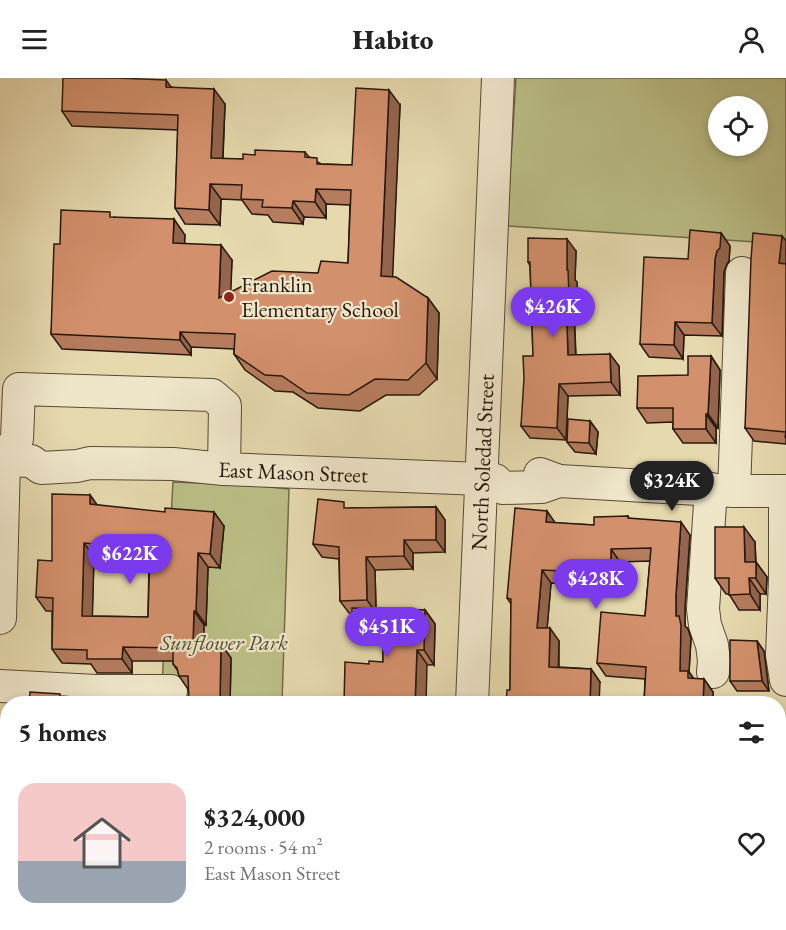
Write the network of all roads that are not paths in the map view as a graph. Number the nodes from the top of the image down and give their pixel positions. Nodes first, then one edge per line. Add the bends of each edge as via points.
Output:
1 (498, 78) edge
2 (742, 273) dead end
3 (12, 460) edge
4 (224, 469) junction
5 (488, 480) junction
6 (723, 490) junction
7 (785, 491) edge
8 (0, 600) edge
9 (0, 618) edge
10 (713, 672) dead end
11 (786, 680) edge
12 (0, 686) edge
13 (171, 691) dead end
14 (473, 696) edge

1 - 5 street, North Soledad Street via 482,444
2 - 6 street
3 - 4 street, East Mason Street via 42,468 90,463
3 - 4 street via 20,389 212,395 225,406
3 - 8 street
4 - 5 street, East Mason Street
5 - 6 street, East Mason Street via 502,488 542,487 559,481
5 - 14 street, North Soledad Street
6 - 7 street, East Mason Street
6 - 10 street via 703,609 712,645
7 - 11 street via 782,655
8 - 9 street
12 - 13 street

